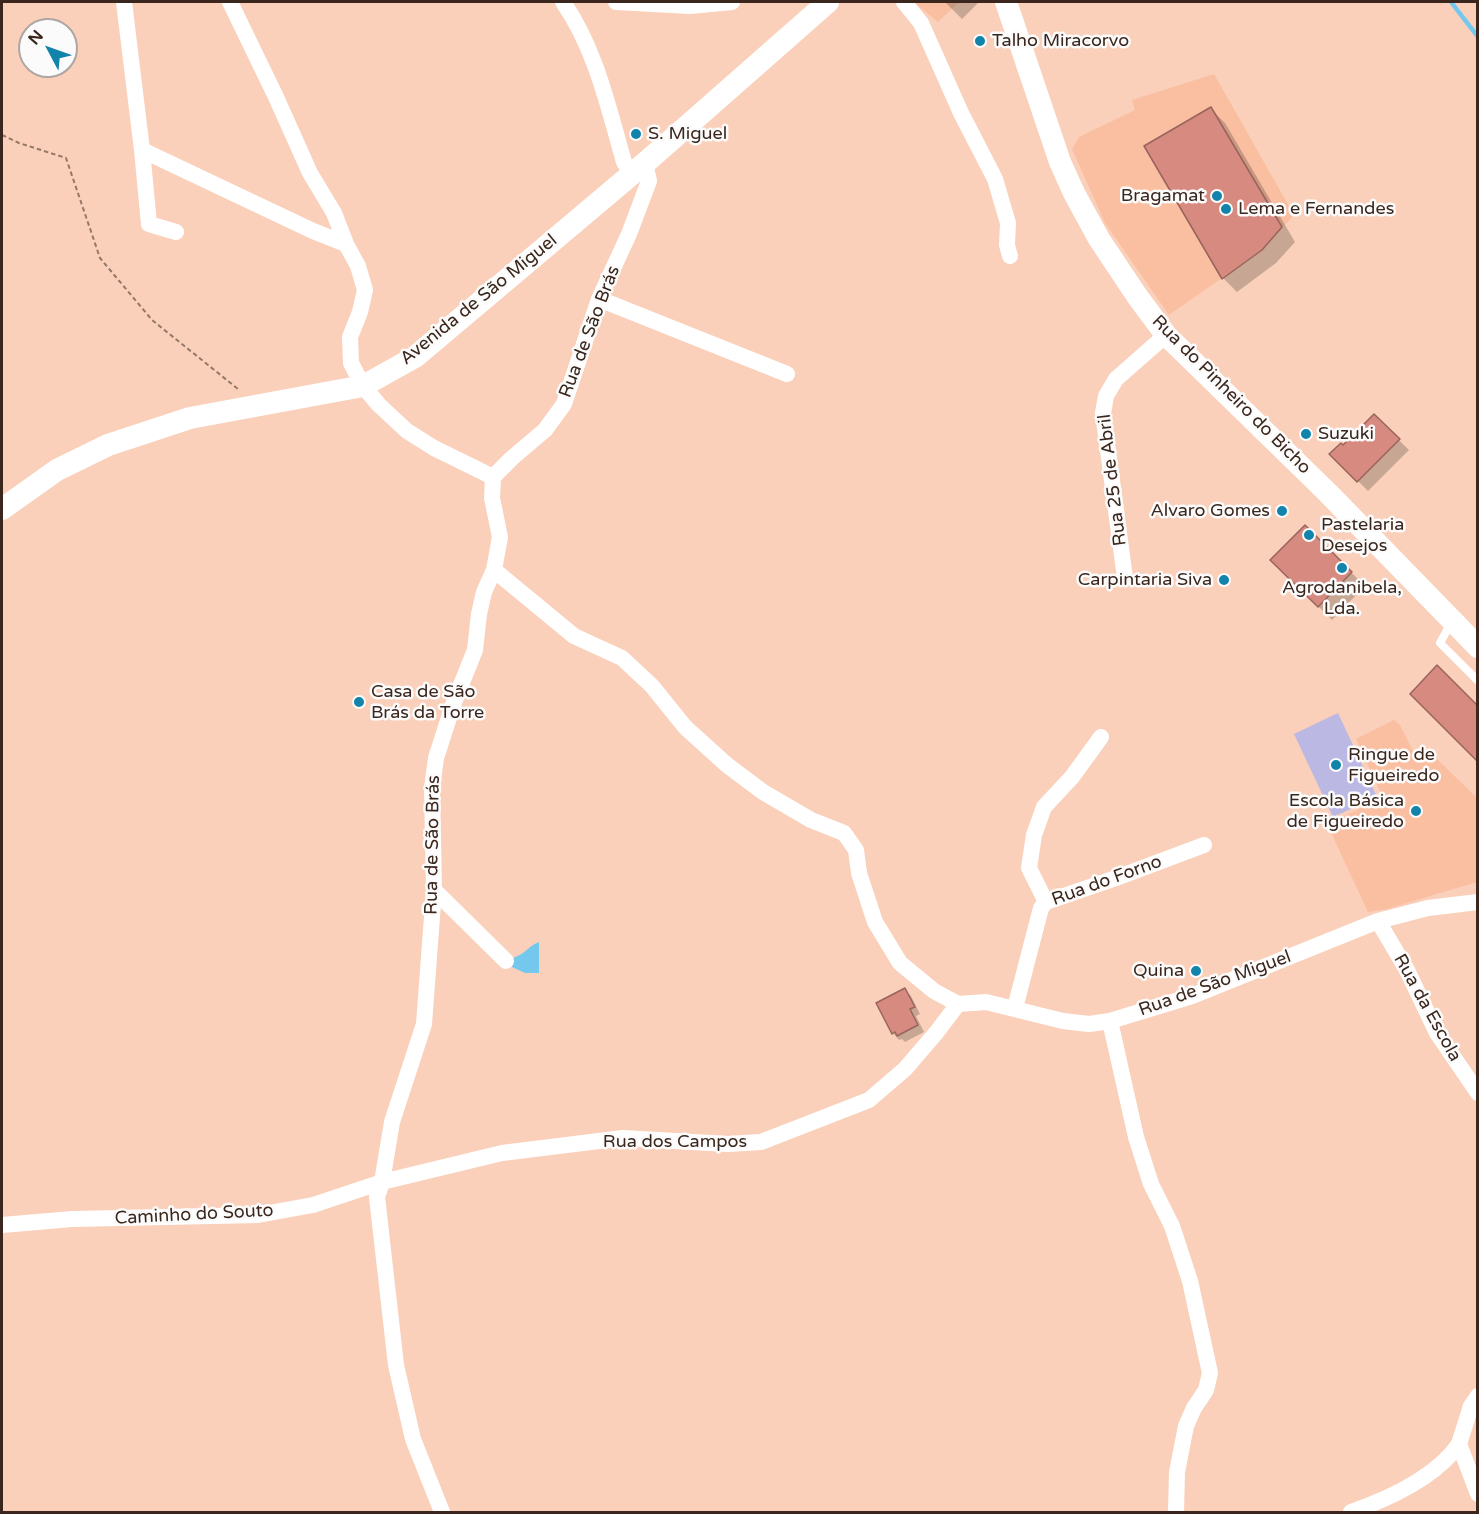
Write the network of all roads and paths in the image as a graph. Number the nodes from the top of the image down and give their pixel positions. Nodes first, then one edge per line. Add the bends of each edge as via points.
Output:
1 (123, 2) edge
2 (230, 2) edge
3 (563, 2) edge
4 (616, 2) edge
5 (732, 2) edge
6 (828, 2) edge
7 (904, 2) edge
8 (1006, 2) edge
9 (2, 135) edge
10 (142, 150) junction
11 (638, 168) junction
12 (176, 232) dead end
13 (346, 243) junction
14 (1010, 256) dead end
15 (599, 299) junction
16 (1166, 335) junction
17 (787, 374) dead end
18 (363, 386) junction
19 (258, 405) junction
20 (493, 477) junction
21 (2, 509) edge
22 (494, 570) junction
23 (1125, 578) dead end
24 (1452, 621) junction
25 (1478, 647) edge
26 (1478, 681) edge
27 (1101, 737) dead end
28 (1204, 845) dead end
29 (434, 890) junction
30 (1046, 902) junction
31 (1478, 902) edge
32 (1378, 921) junction
33 (506, 961) dead end
34 (958, 1004) junction
35 (1015, 1008) junction
36 (1110, 1021) junction
37 (1478, 1093) edge
38 (382, 1182) junction
39 (2, 1225) edge
40 (1478, 1396) edge
41 (1459, 1444) junction
42 (1478, 1494) edge
43 (442, 1512) edge
44 (1176, 1512) edge
45 (1351, 1512) edge

1 - 10 street
2 - 13 street
3 - 11 street via 593,58 624,162
4 - 5 street via 690,6
6 - 11 street, Avenida de São Miguel
7 - 14 street via 921,23 995,178 1008,223
8 - 16 street, Rua do Pinheiro do Bicho via 1074,193 1099,239
9 - 19 path via 66,158 100,258 152,320
10 - 12 street via 149,224
10 - 13 street
11 - 15 street, Rua de São Brás via 649,181
11 - 18 street, Avenida de São Miguel via 415,357
13 - 18 street via 365,290 350,337 351,363
15 - 17 street
15 - 20 street, Rua de São Brás via 564,404 544,430
16 - 23 street, Rua 25 de Abril via 1116,379 1106,396 1103,413
16 - 24 street, Rua do Pinheiro do Bicho
18 - 19 street, Avenida de São Miguel
18 - 20 street via 407,431
19 - 21 street, Avenida de São Miguel via 190,418 108,445 57,470
20 - 22 street, Rua de São Brás via 492,498 500,537
22 - 29 street, Rua de São Brás via 484,592 475,650 436,758 432,788
22 - 34 street via 574,636 622,658 652,686 685,727 727,765 811,820 844,833 856,850 875,922 900,963 934,991
24 - 25 street, Rua do Pinheiro do Bicho
24 - 26 lane via 1440,643
27 - 30 street via 1044,807 1034,835 1029,868
28 - 30 street, Rua do Forno
29 - 33 street
29 - 38 street, Rua de São Brás via 424,1024 392,1122
30 - 35 street, Rua do Forno via 1041,908
31 - 32 street, Rua de São Miguel via 1428,908
32 - 36 street, Rua de São Miguel via 1192,996
32 - 37 street, Rua da Escola via 1437,1033
34 - 35 street, Rua de São Miguel via 986,1002
34 - 38 street, Rua dos Campos via 905,1070 869,1100 761,1142 623,1138 502,1153
35 - 36 street, Rua de São Miguel via 1063,1021
36 - 44 street via 1136,1137 1150,1184 1172,1226 1190,1281 1210,1373 1206,1390 1186,1426 1177,1472
38 - 39 street, Caminho do Souto via 313,1205 258,1215 72,1219
38 - 43 street, Rua de São Brás via 377,1197 378,1219 396,1365 413,1439
40 - 41 street
41 - 42 street
41 - 45 street via 1433,1469 1402,1490

